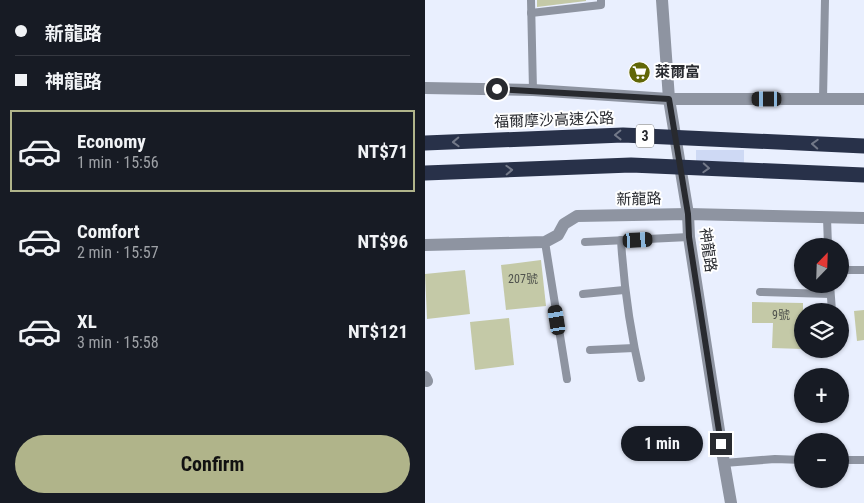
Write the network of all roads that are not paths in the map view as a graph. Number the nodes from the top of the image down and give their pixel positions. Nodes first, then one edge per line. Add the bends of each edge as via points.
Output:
1 (531, 0) edge
2 (601, 0) edge
3 (662, 0) edge
4 (825, 0) edge
5 (531, 13) junction
6 (425, 88) edge
7 (533, 90) junction
8 (669, 99) junction
9 (823, 99) junction
10 (864, 99) edge
11 (425, 143) edge
12 (864, 146) edge
13 (425, 173) edge
14 (864, 175) edge
15 (688, 214) junction
16 (827, 218) junction
17 (864, 218) edge
18 (689, 237) junction
19 (828, 238) edge
20 (621, 240) junction
21 (545, 242) junction
22 (585, 242) dead end
23 (425, 244) edge
24 (849, 270) edge
25 (864, 270) edge
26 (624, 290) junction
27 (760, 292) dead end
28 (583, 294) dead end
29 (830, 294) joint
30 (831, 303) edge
31 (634, 348) junction
32 (590, 350) dead end
33 (641, 378) dead end
34 (567, 379) dead end
35 (794, 460) edge
36 (849, 460) edge
37 (864, 460) edge
38 (724, 463) junction
39 (731, 503) edge

1 - 5 lane
2 - 5 lane via 601,5
3 - 8 street, 神龍路
4 - 9 lane
5 - 7 lane
6 - 7 street
7 - 8 street
8 - 9 street
8 - 15 street, 神龍路
9 - 10 street
12 -> 11 highway, 福爾摩沙高速公路 / 3, bridge via 623,135
13 -> 14 highway, 3, bridge via 631,165
15 - 16 street, 新龍路
15 - 18 street, 神龍路
15 - 21 street, 新龍路 via 577,216 564,224 558,235
16 - 17 street, 新龍路
16 - 19 lane
18 - 20 lane
18 - 38 street, 神龍路
20 - 22 lane
20 - 26 lane
21 - 23 street
21 - 34 lane
24 - 25 lane
26 - 28 lane
26 - 31 lane
27 - 29 lane
29 - 30 lane
31 - 32 lane
31 - 33 lane
35 - 38 lane
36 - 37 lane
38 - 39 street, 神龍路

